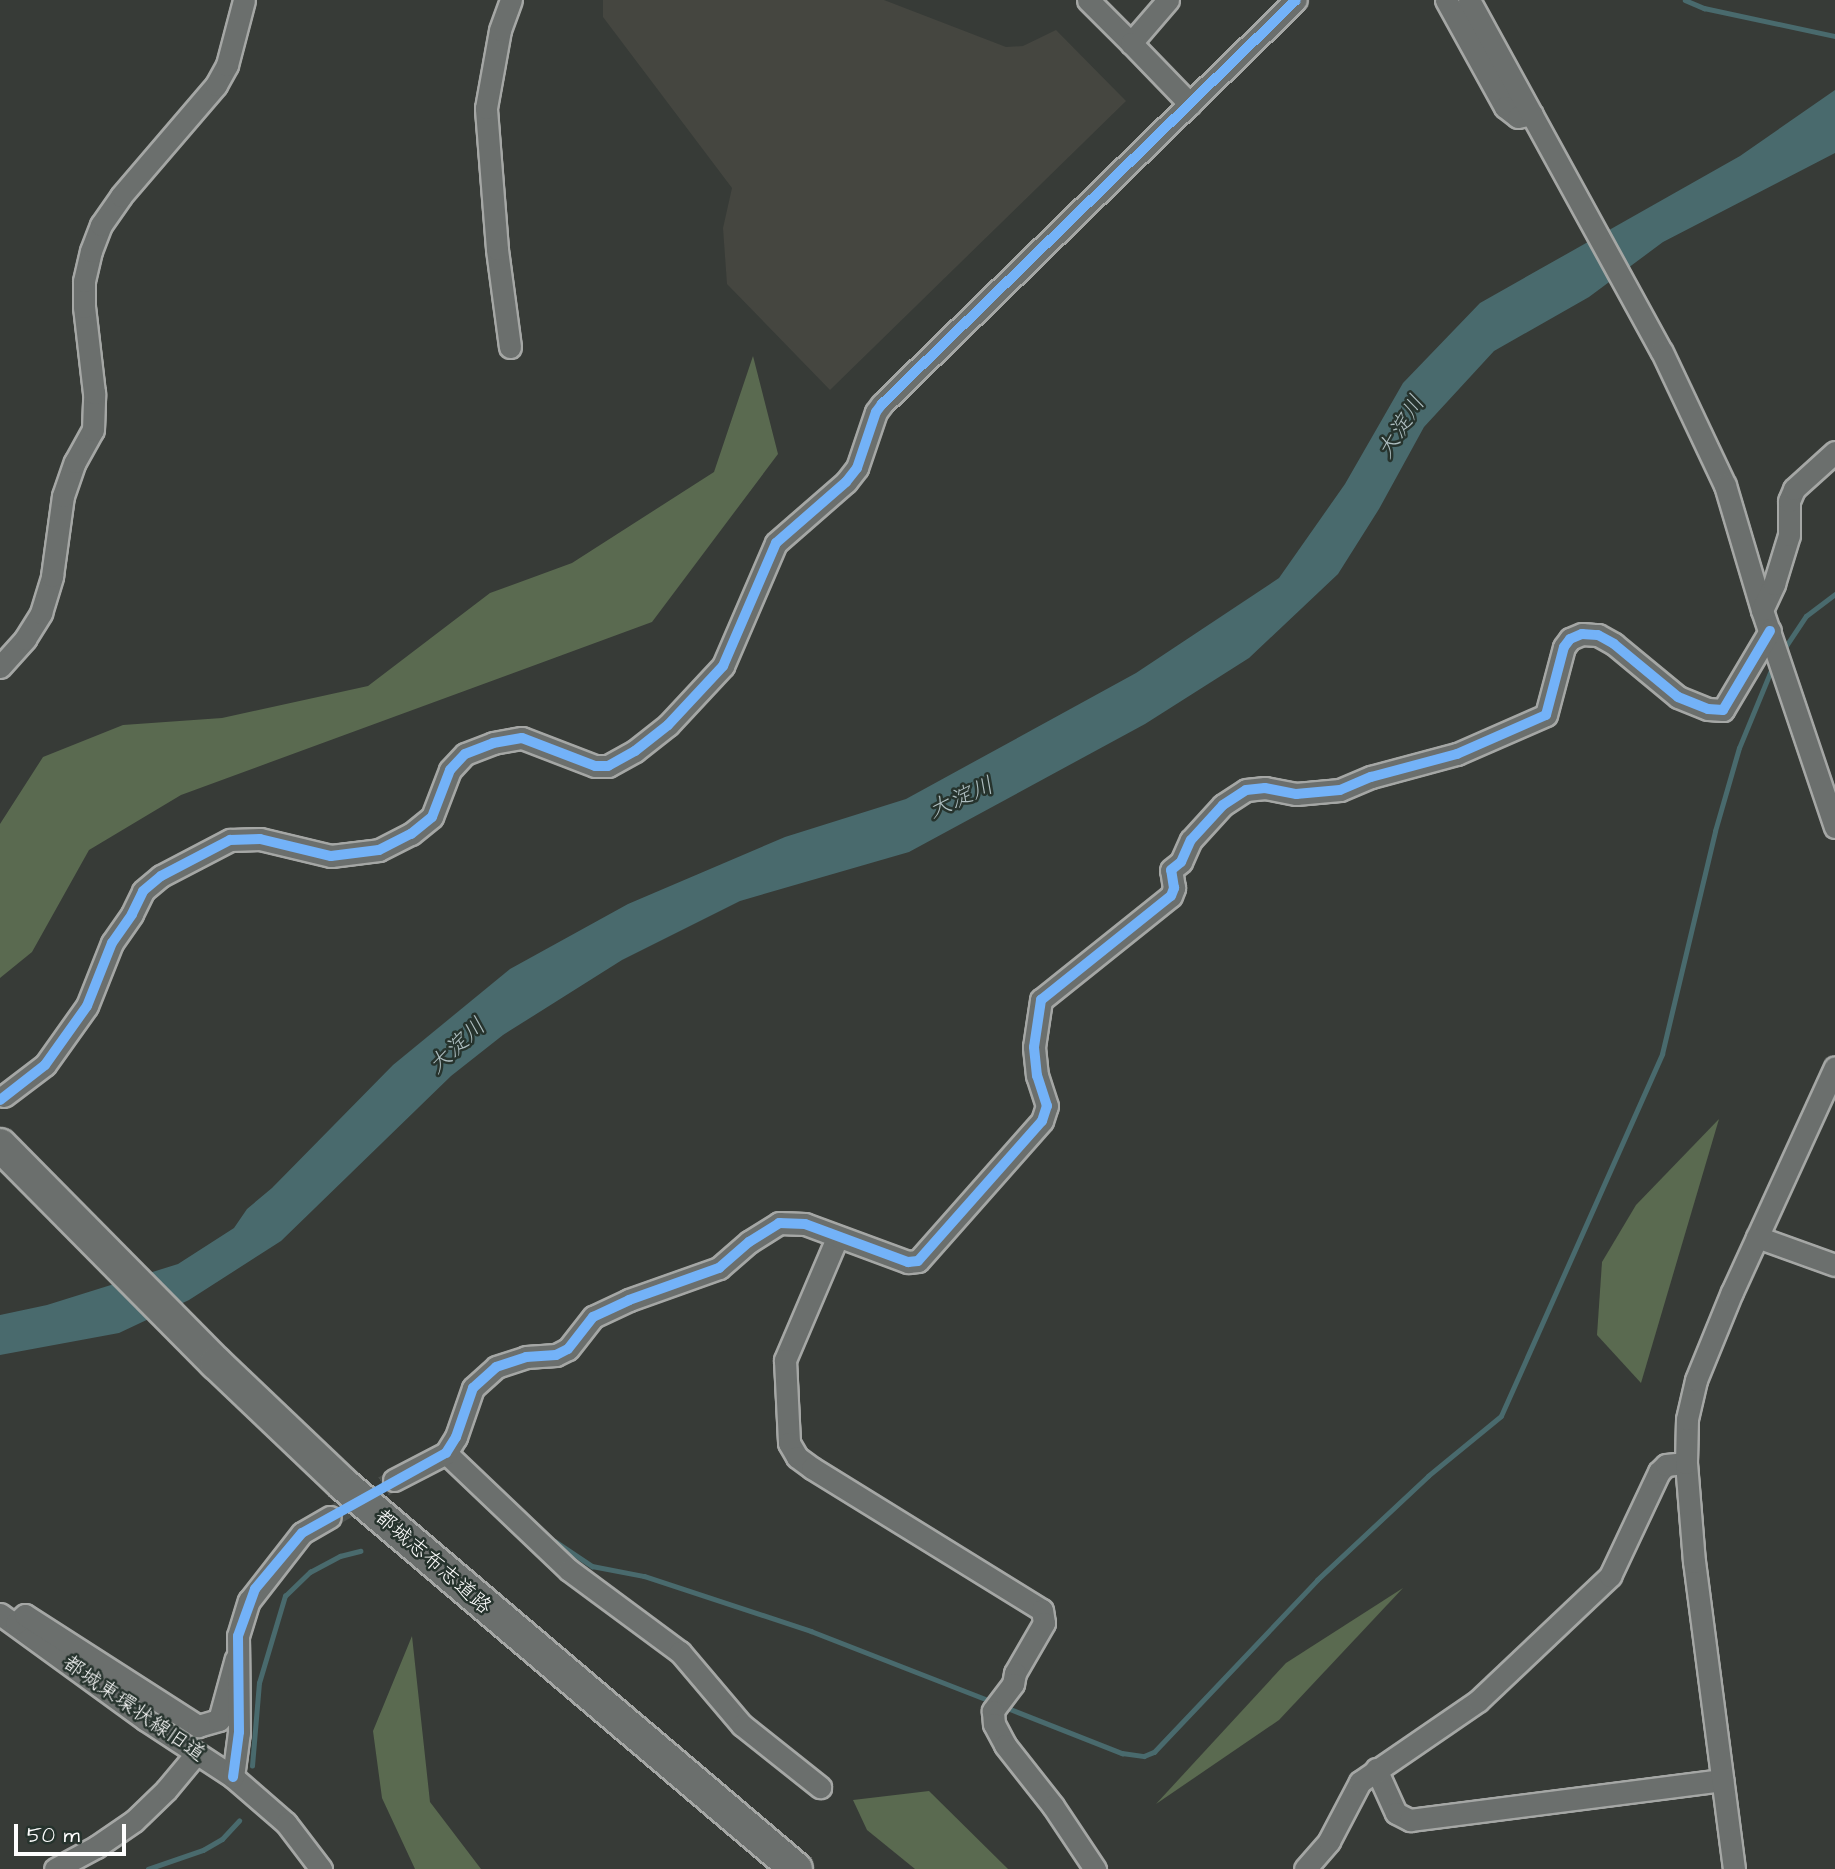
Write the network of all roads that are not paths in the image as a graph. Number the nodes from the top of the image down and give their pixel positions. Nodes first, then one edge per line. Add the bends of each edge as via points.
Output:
1 (244, 0) edge
2 (511, 0) edge
3 (1088, 0) edge
4 (1168, 0) edge
5 (1296, 0) edge
6 (1446, 0) edge
7 (1469, 0) edge
8 (1131, 43) junction
9 (1190, 104) junction
10 (1532, 114) junction
11 (510, 347) dead end
12 (1835, 453) edge
13 (1762, 610) junction
14 (1773, 638) junction
15 (0, 667) edge
16 (1826, 770) edge
17 (1835, 827) edge
18 (1835, 1067) edge
19 (4, 1096) dead end
20 (0, 1145) edge
21 (1757, 1237) junction
22 (837, 1238) junction
23 (1835, 1265) edge
24 (446, 1453) junction
25 (1686, 1463) junction
26 (394, 1480) tunnel mouth
27 (330, 1517) tunnel mouth
28 (7, 1619) edge
29 (236, 1658) junction
30 (195, 1754) junction
31 (1376, 1769) junction
32 (233, 1777) junction
33 (1723, 1780) junction
34 (820, 1787) dead end
35 (742, 1825) junction
36 (55, 1869) edge
37 (321, 1869) edge
38 (794, 1869) edge
39 (808, 1869) edge
40 (1095, 1869) edge
41 (1305, 1869) edge
42 (1734, 1869) edge

1 - 15 street via 227,65 216,85 121,196 90,251 84,307 94,393 93,430 63,496 52,576 41,613 26,639
2 - 11 street via 500,30 486,108
3 - 8 street
4 - 8 street
5 - 9 street
6 - 10 street via 1506,107 1518,117
7 - 10 street
8 - 9 street
9 - 19 street via 882,404 857,468 776,542 723,666 668,725 608,766 595,766 522,738 465,754 450,770 432,817 379,850 331,856 260,839 230,840 161,876 143,891 112,943 87,1006 45,1065
10 - 13 street via 1662,352 1725,485
12 - 13 street via 1794,489 1788,501 1789,535
13 - 14 street
14 - 16 street
14 - 22 street via 1723,710 1678,697 1614,644 1598,635 1582,634 1563,647 1546,715 1457,754 1339,790 1296,794 1265,788 1246,790 1223,805 1192,840 1181,862 1171,870 1171,896 1041,1000 1034,1047 1047,1106 1042,1121 934,1245 918,1261 908,1262
16 - 17 street
18 - 21 street
20 - 35 highway, 都城志布志道路 via 344,1485
21 - 23 street
21 - 25 street via 1696,1380 1687,1419
22 - 24 street via 805,1224 779,1223 719,1268 593,1317 568,1349 496,1367 473,1388
22 - 40 street via 785,1360 789,1443 797,1457 812,1468 1042,1610 1044,1623 1013,1684 993,1711 994,1724
24 - 26 street
24 - 34 street via 569,1570 680,1652 742,1725
25 - 31 street via 1666,1465 1659,1472 1610,1576 1478,1701
25 - 33 street via 1694,1562
27 - 29 street via 302,1533 255,1590 237,1636
28 - 29 street via 25,1615 198,1726 219,1720
28 - 30 street, 都城東環状線旧道
29 - 32 street via 239,1732
30 - 32 street, 都城東環状線旧道
30 - 36 street via 134,1821
31 - 33 street via 1396,1812 1410,1820
31 - 41 street via 1360,1782 1329,1841
32 - 37 street, 都城東環状線旧道 via 286,1823
33 - 42 street
35 - 38 highway
35 - 39 highway

